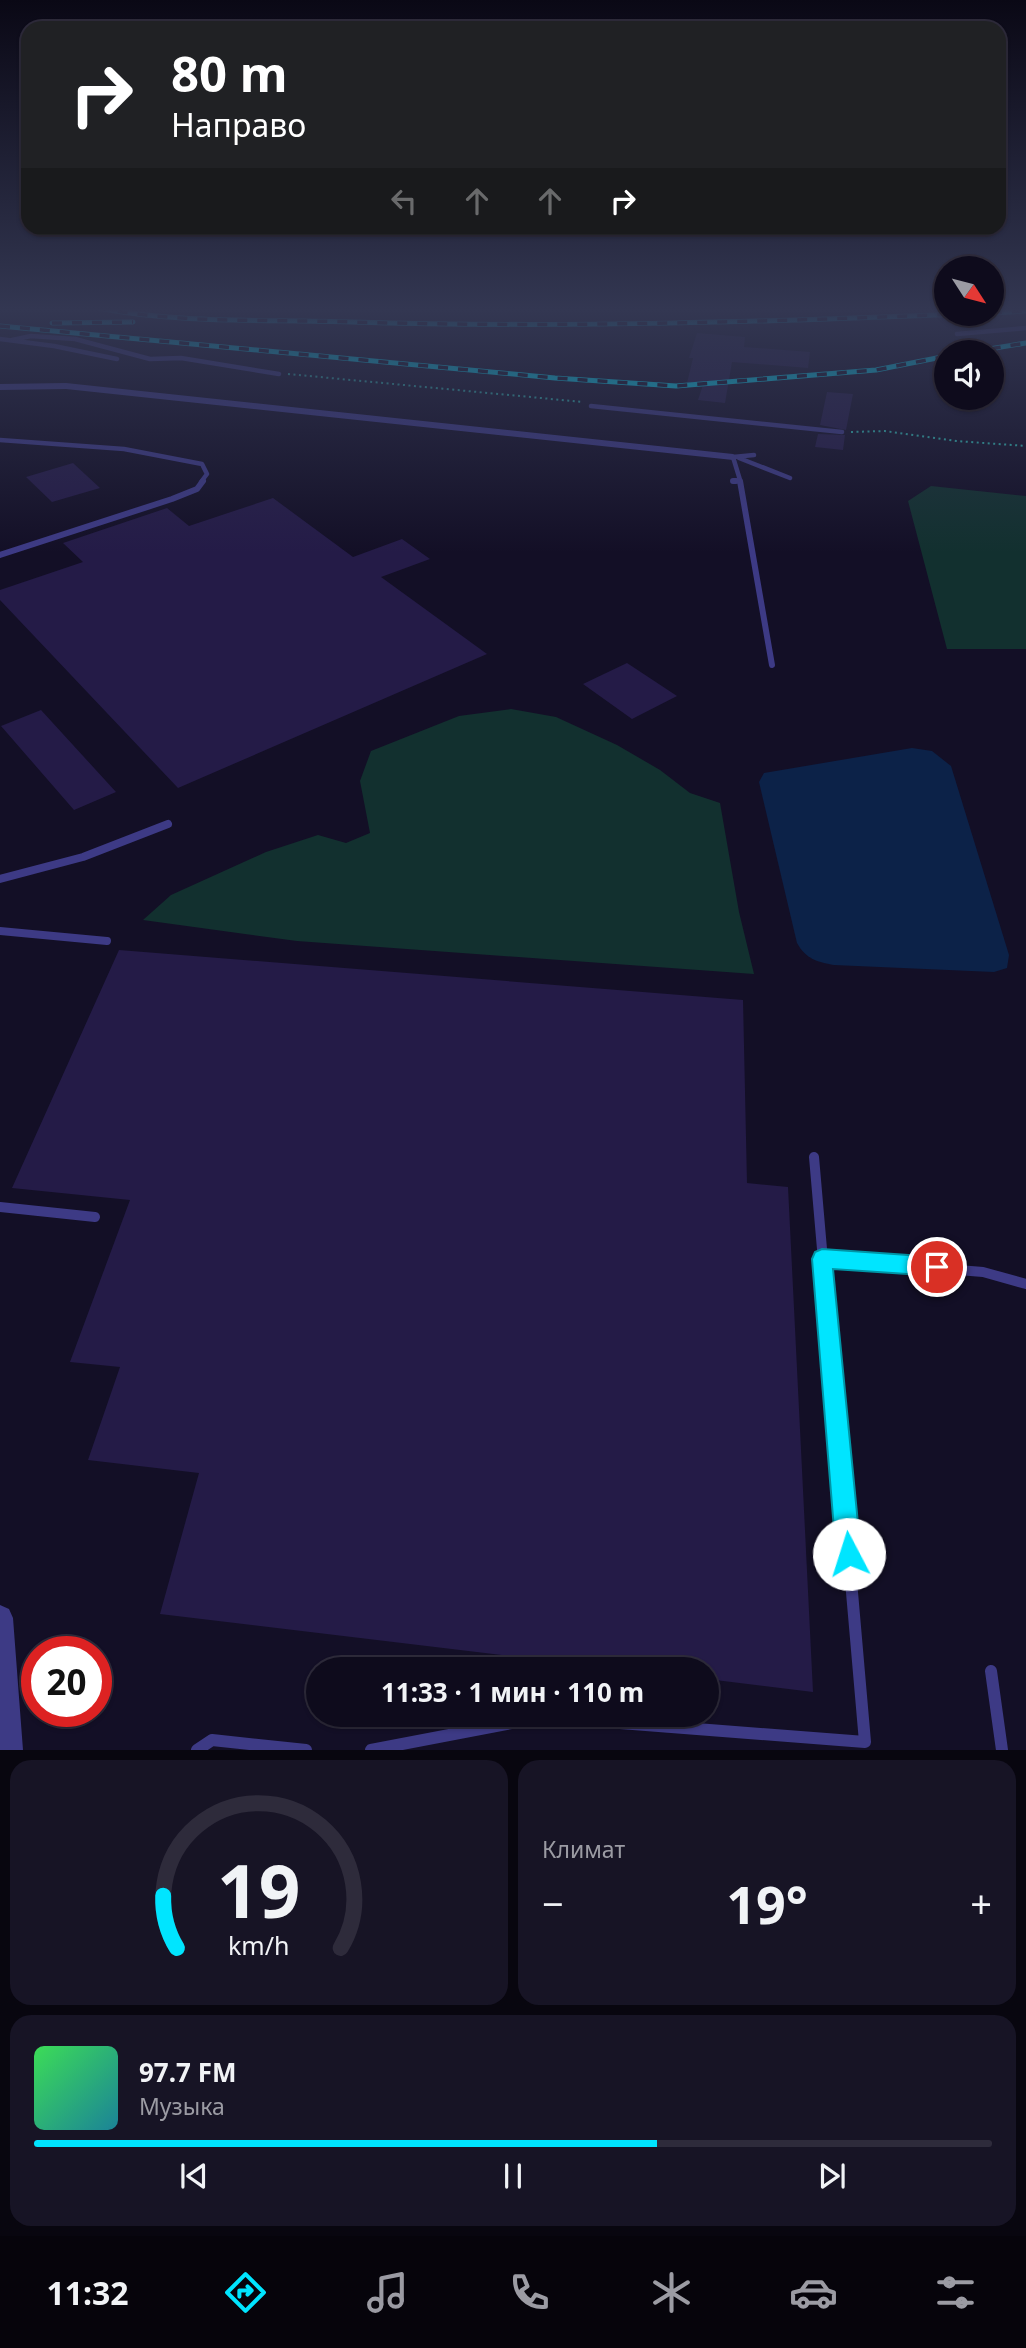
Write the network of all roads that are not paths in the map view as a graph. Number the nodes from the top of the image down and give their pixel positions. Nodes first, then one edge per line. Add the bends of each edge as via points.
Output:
1 (100, 390) edge
2 (592, 406) road end
3 (842, 432) road end
4 (0, 440) edge
5 (754, 455) dead end
6 (736, 458) junction
7 (790, 478) dead end
8 (0, 555) edge
9 (772, 666) dead end
10 (168, 824) dead end
11 (0, 879) edge
12 (0, 932) edge
13 (107, 941) dead end
14 (814, 1157) dead end
15 (0, 1207) edge
16 (95, 1217) dead end
17 (822, 1259) junction
18 (1026, 1284) edge
19 (0, 1618) edge
20 (991, 1671) dead end
21 (10, 1749) edge
22 (197, 1749) edge
23 (306, 1749) edge
24 (370, 1749) edge
25 (1002, 1749) edge

1 - 6 street
2 - 3 lane
4 - 8 lane via 124,449 202,464 207,474 197,489 172,499
5 - 6 lane
6 - 7 lane
6 - 9 lane via 736,480
10 - 11 lane via 83,857
12 - 13 lane
14 - 17 lane
15 - 16 lane
17 - 18 lane via 983,1272
17 - 24 lane via 865,1742 543,1717
19 - 21 street
20 - 25 lane
22 - 23 lane via 212,1741

